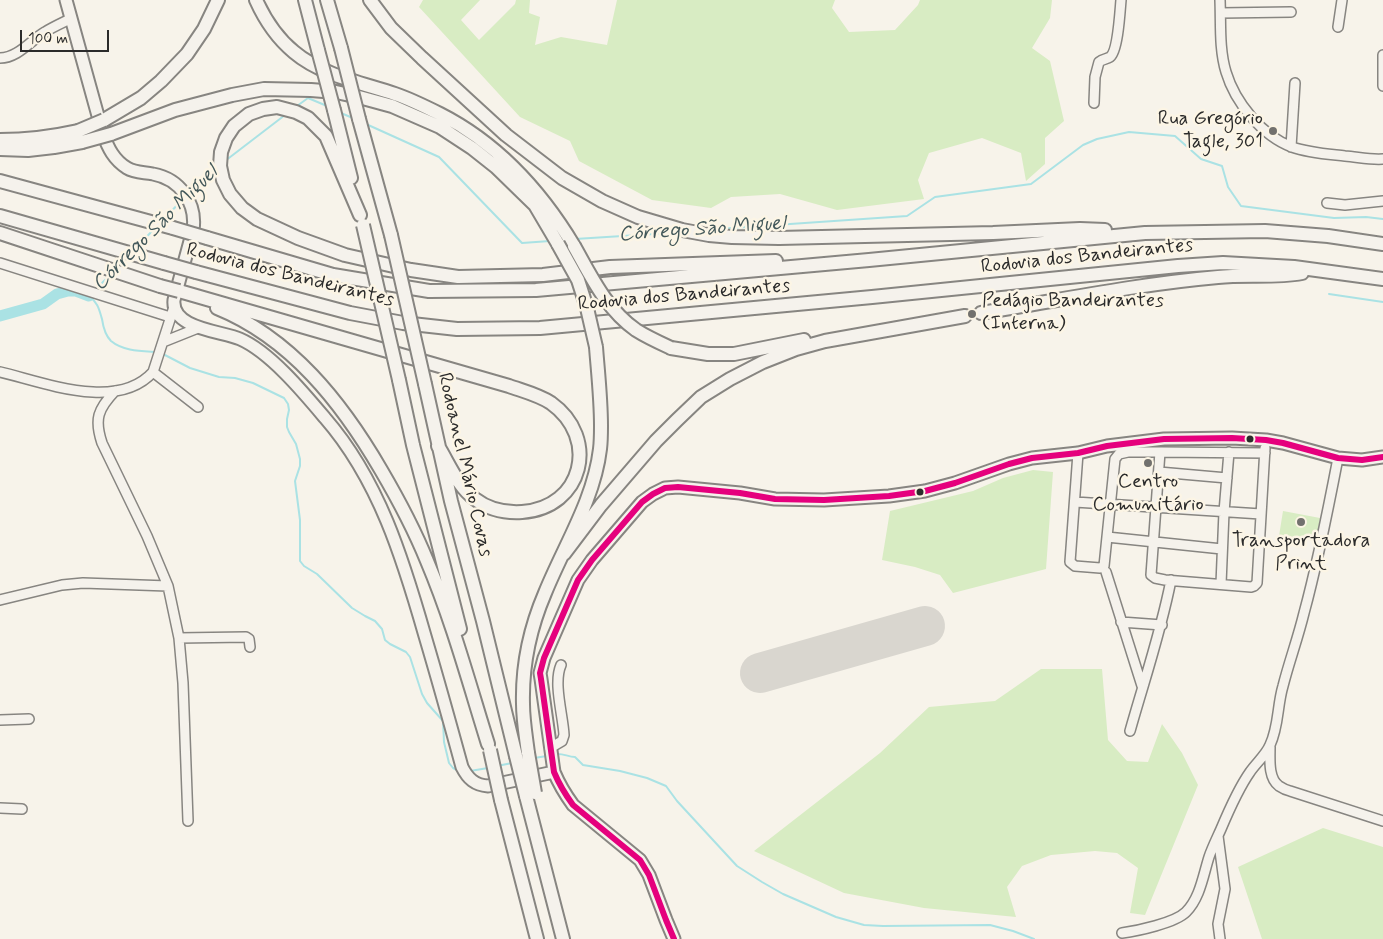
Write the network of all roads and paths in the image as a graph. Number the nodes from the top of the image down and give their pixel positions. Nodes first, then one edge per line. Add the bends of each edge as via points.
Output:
1 (66, 0) edge
2 (218, 0) edge
3 (256, 0) edge
4 (305, 0) edge
5 (328, 0) edge
6 (370, 0) edge
7 (1121, 0) edge
8 (1220, 0) edge
9 (1342, 0) edge
10 (1221, 12) junction
11 (1291, 12) dead end
12 (70, 19) junction
13 (1338, 28) dead end
14 (1383, 55) edge
15 (0, 58) edge
16 (1295, 83) dead end
17 (1383, 86) edge
18 (1094, 103) dead end
19 (80, 136) junction
20 (0, 140) edge
21 (1291, 146) junction
22 (0, 149) edge
23 (1383, 159) edge
24 (0, 180) edge
25 (1383, 202) edge
26 (1327, 203) dead end
27 (0, 216) edge
28 (361, 220) junction
29 (0, 233) edge
30 (1145, 233) junction
31 (1383, 244) edge
32 (869, 260) junction
33 (0, 263) edge
34 (1322, 270) junction
35 (1383, 279) edge
36 (191, 296) junction
37 (172, 312) junction
38 (980, 313) dead end
39 (965, 316) dead end
40 (198, 328) junction
41 (825, 341) junction
42 (163, 342) junction
43 (0, 372) edge
44 (153, 372) junction
45 (115, 391) junction
46 (198, 407) dead end
47 (1266, 440) junction
48 (438, 446) junction
49 (1160, 452) junction
50 (1229, 452) junction
51 (1078, 453) junction
52 (1265, 453) junction
53 (1383, 457) edge
54 (1338, 458) junction
55 (1159, 472) junction
56 (1227, 478) junction
57 (1075, 502) junction
58 (1111, 504) junction
59 (1155, 506) junction
60 (1224, 512) junction
61 (1261, 514) junction
62 (1107, 538) junction
63 (1154, 542) junction
64 (1222, 549) junction
65 (564, 554) junction
66 (1106, 572) dead end
67 (1172, 580) junction
68 (1221, 584) junction
69 (168, 586) junction
70 (0, 600) edge
71 (1121, 622) junction
72 (1162, 625) junction
73 (179, 638) junction
74 (250, 647) dead end
75 (561, 665) dead end
76 (1142, 686) junction
77 (29, 719) dead end
78 (0, 720) edge
79 (1130, 731) dead end
80 (489, 747) junction
81 (1270, 747) junction
82 (550, 748) junction
83 (522, 755) junction
84 (554, 772) junction
85 (0, 808) edge
86 (22, 809) dead end
87 (188, 821) dead end
88 (1383, 821) edge
89 (1218, 836) junction
90 (1122, 933) dead end
91 (537, 939) edge
92 (563, 939) edge
93 (674, 939) edge
94 (1220, 939) edge

1 - 12 main road
2 - 19 highway, bridge via 187,54 161,81 141,98
3 - 41 highway, bridge via 264,18 294,52 337,75 398,95 441,114 478,137 509,162 558,220 599,291 614,310 634,329 652,340 670,348 708,354 734,354 806,340
4 - 28 highway, bridge
5 - 48 highway, Rodoanel Mário Covas, bridge via 391,235
6 - 30 highway via 391,28 506,135 562,178 638,217 682,230 732,237 983,234 1080,229
7 - 18 street via 1114,50 1109,58 1099,62
8 - 10 street
9 - 13 street
10 - 11 street
10 - 21 street via 1224,63 1237,97 1258,124
12 - 15 street via 44,32 12,55
12 - 37 main road via 112,155 136,172 173,182 184,192 193,211 193,230
14 - 17 street
16 - 21 street
19 - 20 highway
19 - 22 highway via 54,147
19 - 65 highway, bridge via 111,134 175,110 232,95 264,89 311,90 336,92 392,106 440,127 496,167 535,205 558,244 578,280 596,347 601,398 600,448 593,484
21 - 23 street via 1309,152
24 - 32 highway, Rodovia dos Bandeirantes, bridge via 333,275 429,292 536,290
25 - 26 street
27 - 34 highway, Rodovia dos Bandeirantes, bridge via 350,313 403,323 466,329 540,328 1178,266 1223,263
28 - 32 highway via 326,136 308,118 277,107 249,114 234,126 221,152 220,166 230,194 242,208 257,219 298,238 345,255 411,270 458,277 543,275 677,264
28 - 80 highway, bridge via 413,445
29 - 36 highway, bridge
30 - 31 highway, Rodovia dos Bandeirantes via 1265,231
30 - 32 highway, Rodovia dos Bandeirantes
33 - 37 street
34 - 35 highway, Rodovia dos Bandeirantes
34 - 38 highway via 1156,284
36 - 48 highway via 530,393 567,417 577,439 580,458 577,473 565,494 542,509 511,513 494,510 475,499 461,486
36 - 80 highway via 244,322 298,360 328,392 365,443 407,516 428,563
37 - 40 main road
37 - 42 street
39 - 41 highway
40 - 42 street
40 - 84 main road via 230,335 258,349 300,389 354,456 375,494 404,565 462,767 469,778 488,786
41 - 65 highway via 763,362 701,397 637,463
42 - 44 street
43 - 45 street via 70,390
44 - 45 street via 137,385
44 - 46 street
45 - 69 street via 99,412 99,434
47 - 51 main road via 1164,439
47 - 52 street
47 - 54 main road
48 - 83 highway, Rodoanel Mário Covas
49 - 50 street
49 - 55 street
49 - 58 street via 1128,452 1116,456
50 - 52 street
50 - 56 street
51 - 57 street
51 - 82 main road via 1032,458 955,483 889,496 775,499 678,487 653,494 642,502 584,569 544,658 540,679
52 - 61 street
53 - 54 main road via 1362,460
54 - 81 street via 1311,584
55 - 56 street
55 - 59 street
56 - 60 street
57 - 58 street
57 - 62 street via 1070,562 1075,566 1102,567
58 - 59 street
58 - 62 street
59 - 60 street
59 - 63 street
60 - 61 street
60 - 64 street
61 - 68 street via 1257,583 1251,587
62 - 63 street
63 - 64 street
63 - 67 street via 1151,575
64 - 68 street
65 - 83 highway via 545,593 529,644 524,683
66 - 71 street
67 - 68 street
67 - 72 street
69 - 70 street via 83,583
69 - 73 street
71 - 72 street
71 - 76 street
72 - 76 street
73 - 74 street via 246,637
73 - 87 street
75 - 82 street via 558,681 564,735 562,741
76 - 79 street
77 - 78 street
80 - 91 highway, bridge
81 - 88 street via 1272,774 1279,786
81 - 89 street via 1249,774
82 - 84 main road
83 - 92 highway, Rodoanel Mário Covas, bridge via 539,848
84 - 93 main road via 564,794 574,805 640,860
85 - 86 street
89 - 90 street via 1197,896 1184,914
89 - 94 street via 1225,888 1218,924

